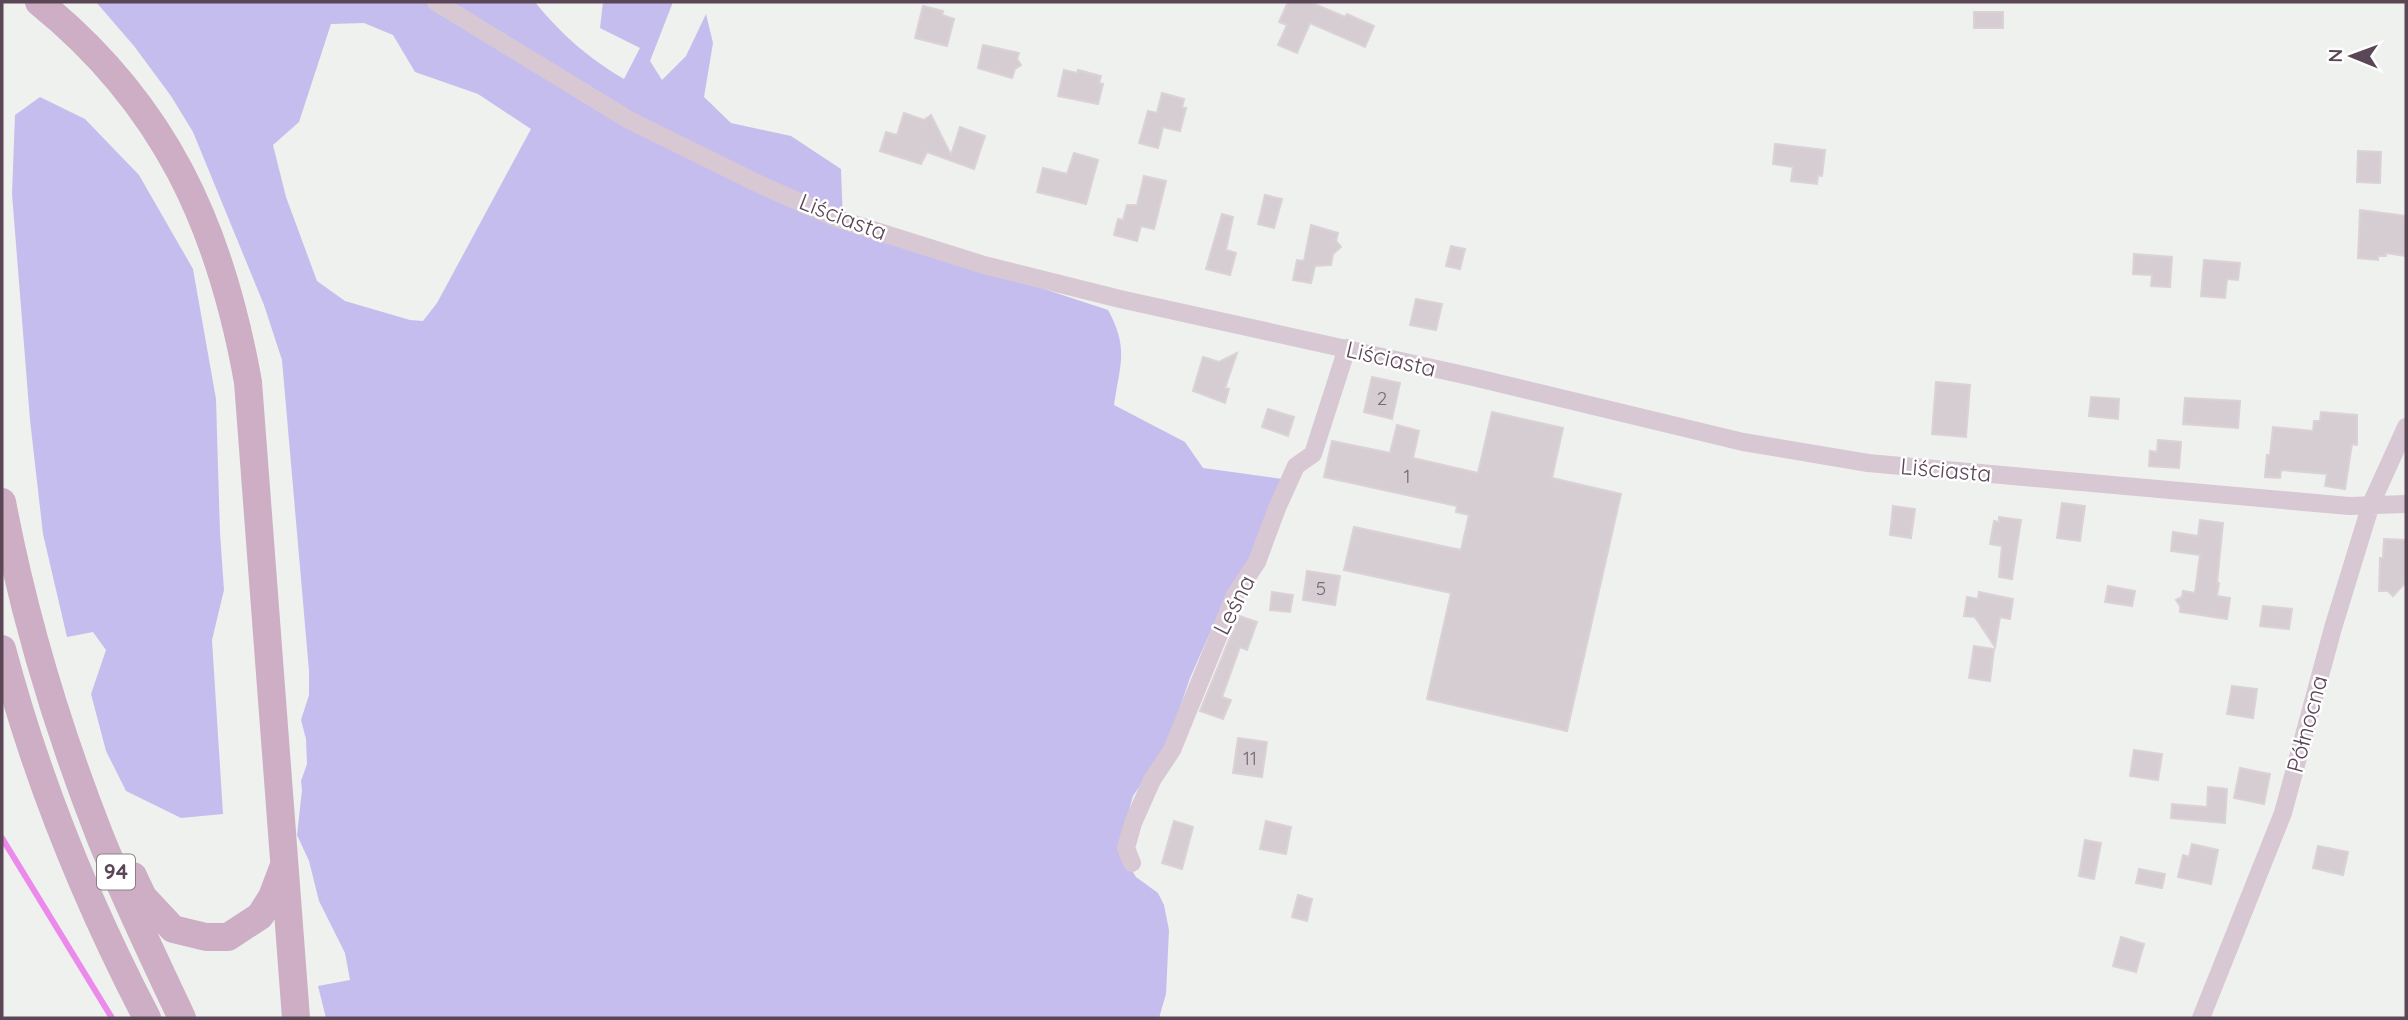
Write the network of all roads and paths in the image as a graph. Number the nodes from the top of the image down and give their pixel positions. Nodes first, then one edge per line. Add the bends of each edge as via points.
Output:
1 (436, 2) edge
2 (43, 5) edge
3 (1347, 348) junction
4 (2406, 427) edge
5 (2, 502) edge
6 (2371, 504) junction
7 (2406, 504) edge
8 (2, 649) edge
9 (2, 709) edge
10 (59, 722) junction
11 (41, 774) junction
12 (1132, 863) dead end
13 (284, 866) junction
14 (147, 1018) edge
15 (183, 1018) edge
16 (296, 1018) edge
17 (2202, 1018) edge

1 - 3 street, Liściasta via 629,120 838,219 984,265
2 - 13 main road via 105,65 153,124 195,200 228,286 248,382
3 - 6 street, Liściasta via 1743,442 1868,463 2349,506
3 - 12 street, Leśna via 1313,454 1296,466 1257,562 1235,594 1172,750 1152,780 1133,823 1126,848
4 - 6 street, Północna
5 - 10 main road, 94
6 - 7 street, Liściasta
6 - 17 street, Północna via 2283,813
8 - 11 main road, 94
9 - 11 main road
10 - 13 main road via 143,897 173,929 228,937 244,928 260,916
10 - 15 main road, 94 via 102,839
11 - 14 main road, 94 via 73,862
13 - 16 main road

